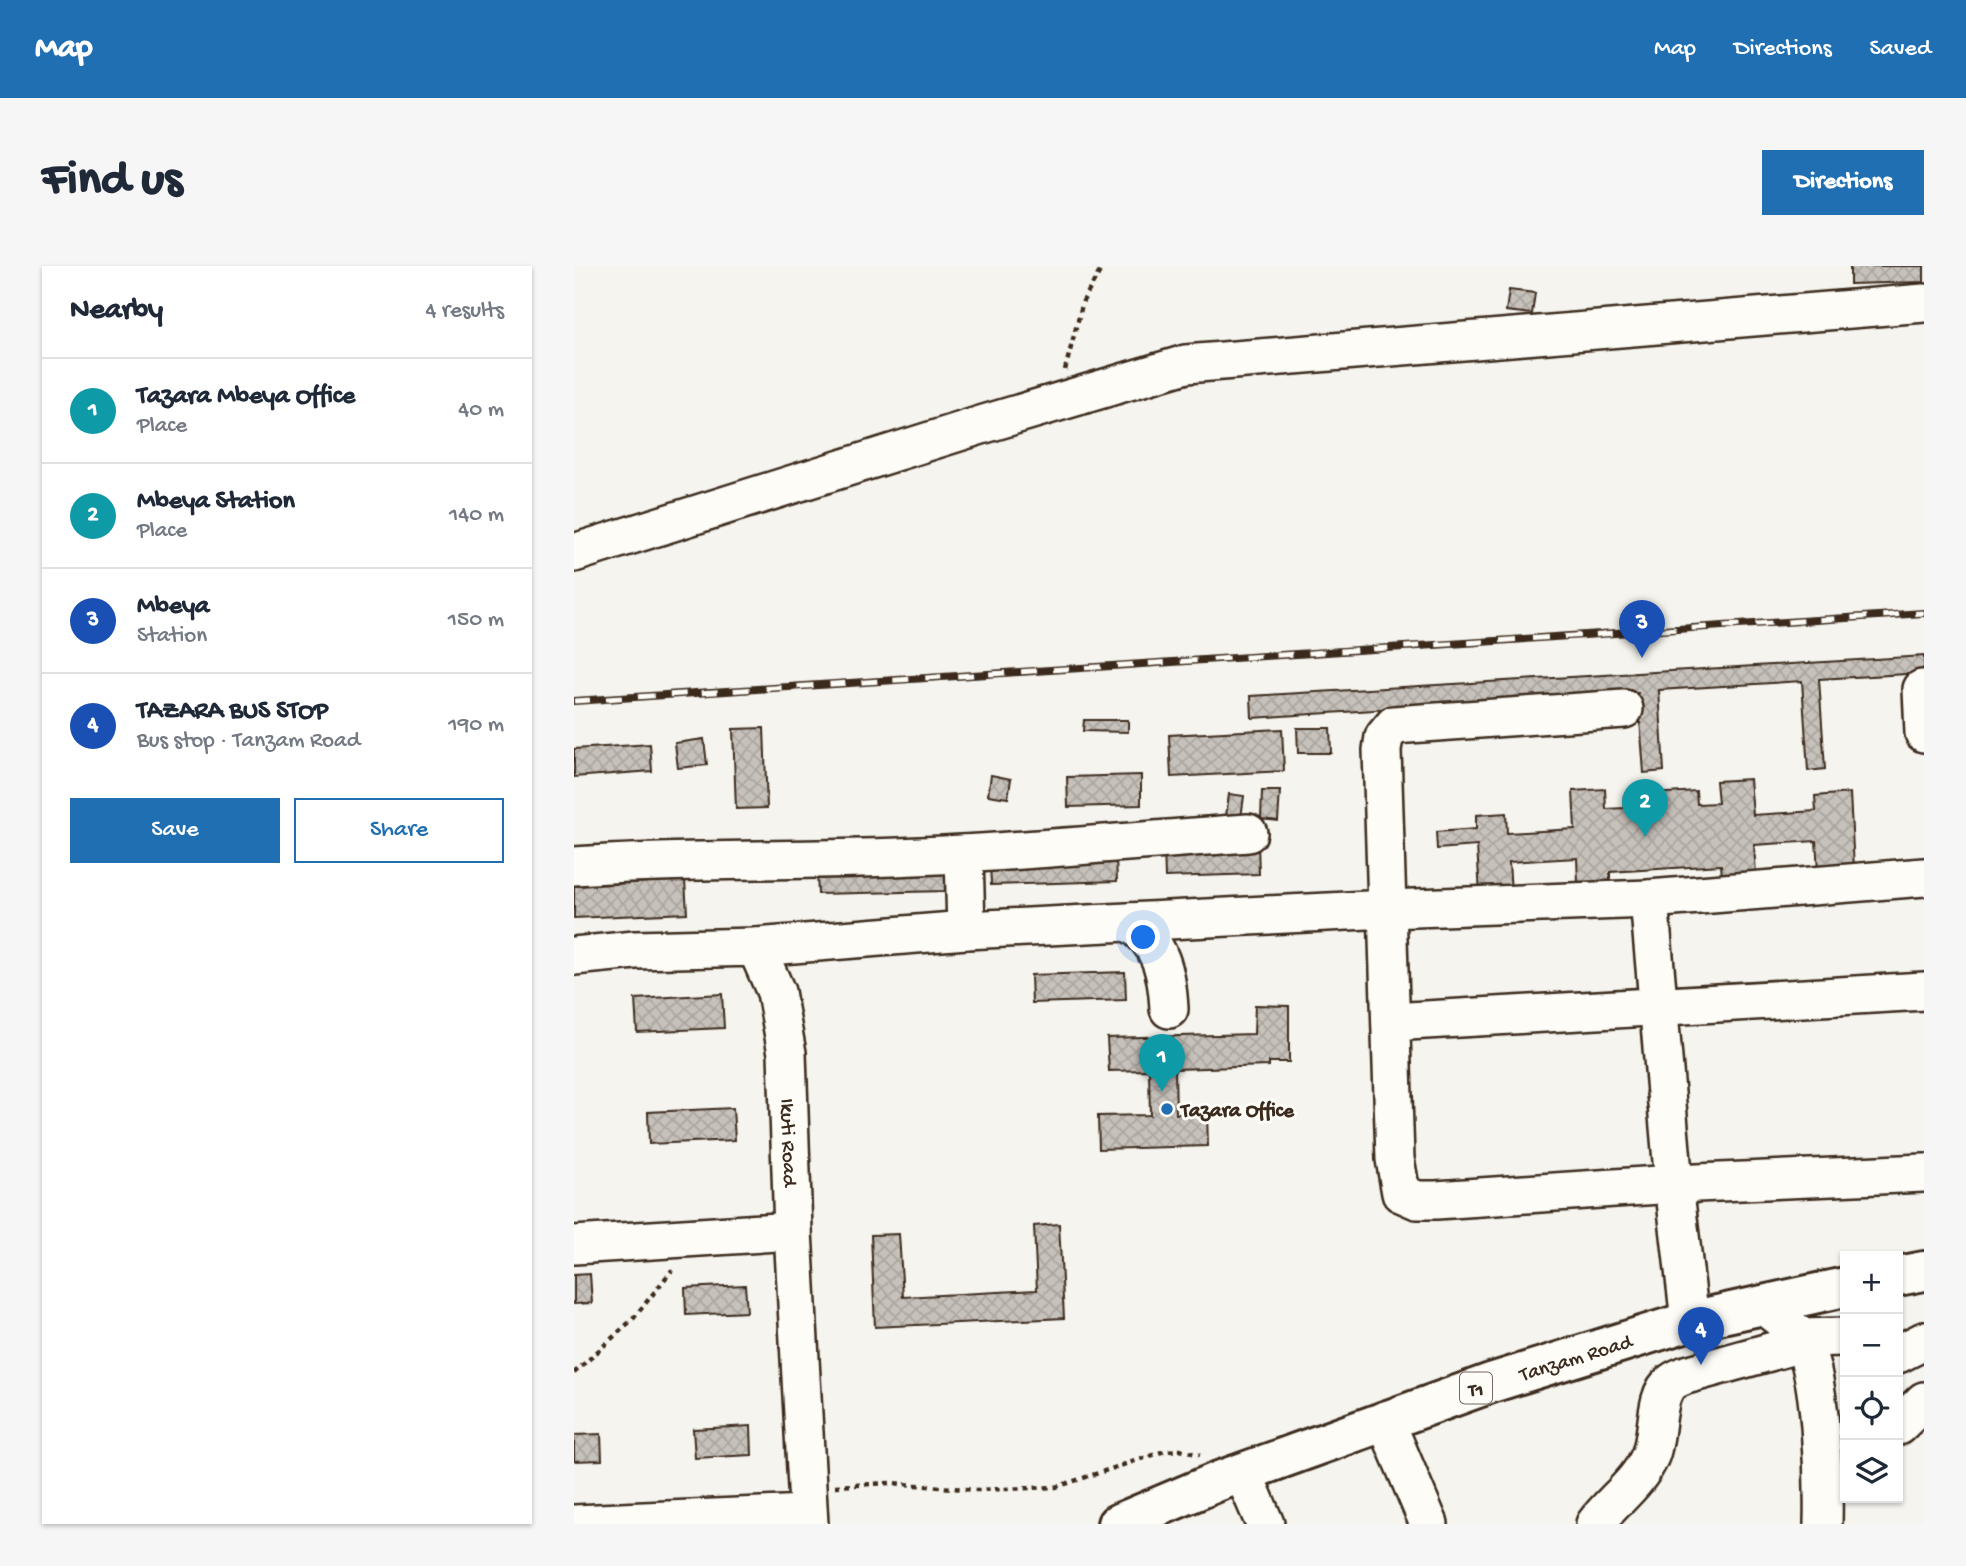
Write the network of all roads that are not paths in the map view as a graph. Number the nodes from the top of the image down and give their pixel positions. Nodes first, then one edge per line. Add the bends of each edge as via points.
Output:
1 (1924, 303) edge
2 (574, 553) edge
3 (1922, 689) edge
4 (1624, 709) dead end
5 (1924, 733) edge
6 (1248, 833) dead end
7 (964, 854) junction
8 (574, 866) edge
9 (1924, 877) edge
10 (1650, 900) junction
11 (1388, 909) junction
12 (1129, 922) junction
13 (966, 930) junction
14 (756, 947) junction
15 (574, 956) edge
16 (1924, 991) edge
17 (1659, 1008) junction
18 (1169, 1009) dead end
19 (1391, 1022) junction
20 (1924, 1173) edge
21 (1674, 1184) junction
22 (793, 1231) junction
23 (574, 1245) edge
24 (1924, 1271) edge
25 (1903, 1275) edge
26 (1840, 1288) edge
27 (1763, 1305) junction
28 (1690, 1321) junction
29 (1840, 1337) edge
30 (1801, 1341) junction
31 (1924, 1341) edge
32 (1903, 1352) edge
33 (1903, 1357) edge
34 (1924, 1367) edge
35 (1924, 1401) edge
36 (1385, 1420) junction
37 (1903, 1421) edge
38 (1833, 1464) edge
39 (1241, 1474) junction
40 (807, 1509) edge
41 (574, 1524) edge
42 (1117, 1524) edge
43 (1265, 1524) edge
44 (1429, 1524) edge
45 (1595, 1524) edge
46 (1823, 1524) edge

1 - 2 street via 1186,364
3 - 5 street
4 - 11 street via 1394,725 1384,737 1382,750
6 - 7 street
7 - 8 street
7 - 13 street
9 - 10 street
10 - 11 street
10 - 17 street
11 - 12 street
11 - 19 street
12 - 13 street
12 - 18 street via 1150,938 1157,950
13 - 14 street
14 - 15 street
14 - 22 street, Ikuti Road via 776,992 788,1053
16 - 17 street
17 - 19 street
17 - 21 street
19 - 21 street via 1395,1159 1401,1193 1417,1200 1436,1200
20 - 21 street
21 - 28 street
22 - 23 street
22 - 40 street, Ikuti Road
24 - 25 highway
26 - 27 highway, Tanzam Road / T1
27 - 28 highway, Tanzam Road / T1
27 - 30 street
28 - 36 highway, Tanzam Road / T1
29 - 30 street
30 - 38 street
30 - 45 street via 1670,1383 1662,1393 1651,1455 1627,1492
31 - 32 street
33 - 34 street
35 - 37 street
36 - 39 highway, Tanzam Road / T1
36 - 44 street
38 - 46 street
39 - 42 highway, Tanzam Road / T1
39 - 43 street
40 - 41 street

